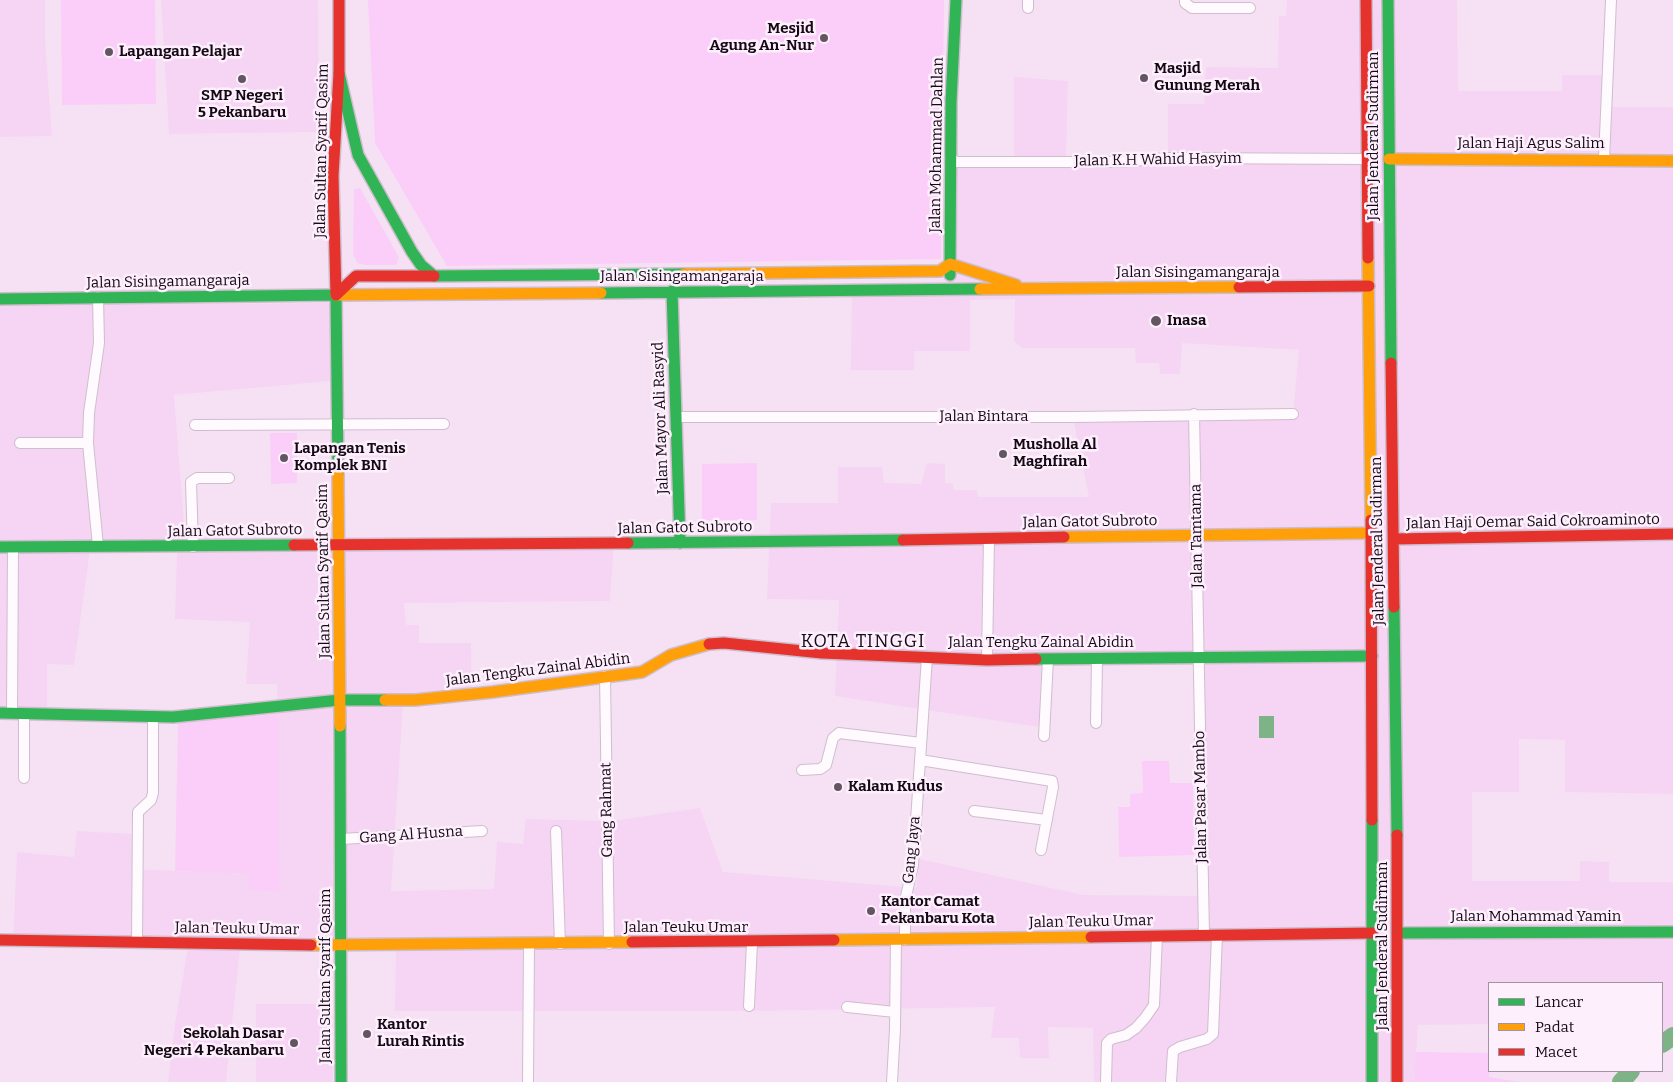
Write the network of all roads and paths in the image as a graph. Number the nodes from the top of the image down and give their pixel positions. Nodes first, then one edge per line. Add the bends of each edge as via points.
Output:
1 (339, 0) edge
2 (956, 0) edge
3 (1185, 0) edge
4 (1366, 0) edge
5 (1388, 0) edge
6 (1611, 0) edge
7 (1250, 8) dead end
8 (339, 73) junction
9 (950, 158) junction
10 (1389, 158) junction
11 (1367, 159) junction
12 (1604, 159) junction
13 (1673, 160) edge
14 (950, 264) junction
15 (642, 274) junction
16 (434, 276) junction
17 (1369, 286) junction
18 (1028, 289) junction
19 (950, 290) junction
20 (672, 291) junction
21 (336, 295) junction
22 (98, 297) junction
23 (0, 299) edge
24 (1194, 414) junction
25 (1293, 414) dead end
26 (676, 417) junction
27 (337, 424) junction
28 (444, 424) dead end
29 (196, 425) dead end
30 (20, 443) dead end
31 (88, 443) junction
32 (229, 478) dead end
33 (1371, 534) junction
34 (1673, 534) edge
35 (1198, 535) junction
36 (989, 538) junction
37 (1394, 539) junction
38 (680, 543) junction
39 (338, 544) junction
40 (98, 546) junction
41 (0, 547) edge
42 (13, 547) junction
43 (192, 547) junction
44 (1372, 656) junction
45 (927, 657) junction
46 (1048, 659) junction
47 (1097, 659) junction
48 (1199, 659) junction
49 (987, 660) junction
50 (605, 676) junction
51 (340, 700) junction
52 (12, 714) edge
53 (153, 717) junction
54 (1096, 723) dead end
55 (1044, 736) dead end
56 (921, 743) junction
57 (920, 760) junction
58 (802, 770) dead end
59 (24, 778) dead end
60 (974, 811) dead end
61 (1047, 820) junction
62 (482, 831) dead end
63 (556, 831) dead end
64 (341, 840) junction
65 (1041, 850) dead end
66 (1399, 901) junction
67 (1373, 902) junction
68 (1673, 932) edge
69 (1373, 933) junction
70 (1399, 933) junction
71 (1217, 935) junction
72 (1157, 936) junction
73 (1204, 936) junction
74 (0, 940) edge
75 (901, 940) junction
76 (137, 941) junction
77 (752, 943) junction
78 (529, 944) junction
79 (560, 944) junction
80 (609, 944) junction
81 (340, 946) junction
82 (1400, 947) junction
83 (1373, 948) junction
84 (749, 1006) dead end
85 (847, 1007) dead end
86 (895, 1012) junction
87 (341, 1082) edge
88 (528, 1082) edge
89 (892, 1082) edge
90 (1106, 1082) edge
91 (1171, 1082) edge
92 (1372, 1082) edge
93 (1397, 1082) edge

1 - 8 main road, Jalan Sultan Syarif Qasim
2 - 9 main road, Jalan Mohammad Dahlan
3 - 7 street via 1192,8
4 - 11 main road, Jalan Jenderal Sudirman
5 - 10 main road, Jalan Jenderal Sudirman
6 - 12 street
8 - 16 main road via 358,155 412,252
8 - 21 main road, Jalan Sultan Syarif Qasim via 333,176
9 - 11 street, Jalan K.H Wahid Hasyim via 957,162
9 - 14 main road, Jalan Mohammad Dahlan
10 - 12 main road, Jalan Haji Agus Salim
10 - 37 main road, Jalan Jenderal Sudirman
11 - 17 main road, Jalan Jenderal Sudirman
12 - 13 main road, Jalan Haji Agus Salim
14 - 15 main road, Jalan Sisingamangaraja via 940,270
14 - 18 main road, Jalan Sisingamangaraja
14 - 19 main road, Jalan Mohammad Dahlan
15 - 16 main road, Jalan Sisingamangaraja
15 - 20 main road
16 - 21 main road, Jalan Sisingamangaraja via 356,276
17 - 18 main road, Jalan Sisingamangaraja
17 - 33 main road, Jalan Jenderal Sudirman
18 - 19 main road, Jalan Sisingamangaraja
19 - 20 main road, Jalan Sisingamangaraja
20 - 21 main road, Jalan Sisingamangaraja
20 - 26 main road, Jalan Mayor Ali Rasyid
21 - 22 main road, Jalan Sisingamangaraja
21 - 27 main road, Jalan Sultan Syarif Qasim
22 - 23 main road, Jalan Sisingamangaraja
22 - 31 street via 99,343
24 - 25 street, Jalan Bintara
24 - 26 street, Jalan Bintara
24 - 35 street, Jalan Tamtama
26 - 38 main road, Jalan Mayor Ali Rasyid
27 - 28 street
27 - 29 street
27 - 39 main road, Jalan Sultan Syarif Qasim
30 - 31 street
31 - 40 street
32 - 43 street via 197,478 191,482
33 - 35 main road, Jalan Gatot Subroto
33 - 44 main road, Jalan Jenderal Sudirman
34 - 37 main road, Jalan Haji Oemar Said Cokroaminoto
35 - 36 main road, Jalan Gatot Subroto
35 - 48 street, Jalan Tamtama
36 - 38 main road, Jalan Gatot Subroto
36 - 49 street
37 - 66 main road, Jalan Jenderal Sudirman
38 - 39 main road, Jalan Gatot Subroto
39 - 43 main road, Jalan Gatot Subroto
39 - 51 main road, Jalan Sultan Syarif Qasim
40 - 42 main road, Jalan Gatot Subroto
40 - 43 main road, Jalan Gatot Subroto
41 - 42 main road, Jalan Gatot Subroto
42 - 52 street
44 - 48 main road, Jalan Tengku Zainal Abidin
44 - 67 main road, Jalan Jenderal Sudirman
45 - 49 main road, Jalan Tengku Zainal Abidin
45 - 50 main road, Jalan Tengku Zainal Abidin via 705,644 671,655 642,672
45 - 56 street, Gang Jaya
46 - 47 main road, Jalan Tengku Zainal Abidin
46 - 49 main road, Jalan Tengku Zainal Abidin
46 - 55 street
47 - 48 main road, Jalan Tengku Zainal Abidin
47 - 54 street
48 - 73 street, Jalan Pasar Mambo
50 - 51 main road, Jalan Tengku Zainal Abidin via 415,700
50 - 80 street, Gang Rahmat
51 - 53 main road, Jalan Tengku Zainal Abidin
51 - 64 main road, Jalan Sultan Syarif Qasim
52 - 53 main road, Jalan Tengku Zainal Abidin
52 - 59 street
53 - 76 street via 153,793 151,800 138,812
56 - 57 street, Gang Jaya
56 - 58 street via 839,733 833,738 826,764 820,770
57 - 61 street via 1050,780 1053,785
57 - 75 street, Gang Jaya via 913,865
60 - 61 street
61 - 65 street
62 - 64 street, Gang Al Husna
63 - 79 street
64 - 81 main road, Jalan Sultan Syarif Qasim
66 - 67 main road via 1396,909 1389,913 1376,910
66 - 70 main road, Jalan Jenderal Sudirman
67 - 69 main road, Jalan Jenderal Sudirman
68 - 70 main road, Jalan Mohammad Yamin
69 - 71 main road, Jalan Teuku Umar
69 - 83 main road, Jalan Jenderal Sudirman
70 - 82 main road, Jalan Jenderal Sudirman
71 - 73 main road, Jalan Teuku Umar
71 - 91 street via 1213,1034 1207,1039 1174,1049
72 - 73 main road, Jalan Teuku Umar
72 - 75 main road, Jalan Teuku Umar
72 - 90 street via 1154,1004 1136,1028 1107,1043
74 - 76 main road, Jalan Teuku Umar
75 - 77 main road, Jalan Teuku Umar
75 - 86 street, Gang Jaya
76 - 81 main road, Jalan Teuku Umar
77 - 80 main road, Jalan Teuku Umar
77 - 84 street
78 - 79 main road, Jalan Teuku Umar
78 - 81 main road, Jalan Teuku Umar
78 - 88 street
79 - 80 main road, Jalan Teuku Umar
81 - 87 main road, Jalan Sultan Syarif Qasim
82 - 83 main road via 1396,939 1384,935 1376,940
82 - 93 main road, Jalan Jenderal Sudirman
83 - 92 main road, Jalan Jenderal Sudirman
85 - 86 street
86 - 89 street, Gang Jaya

